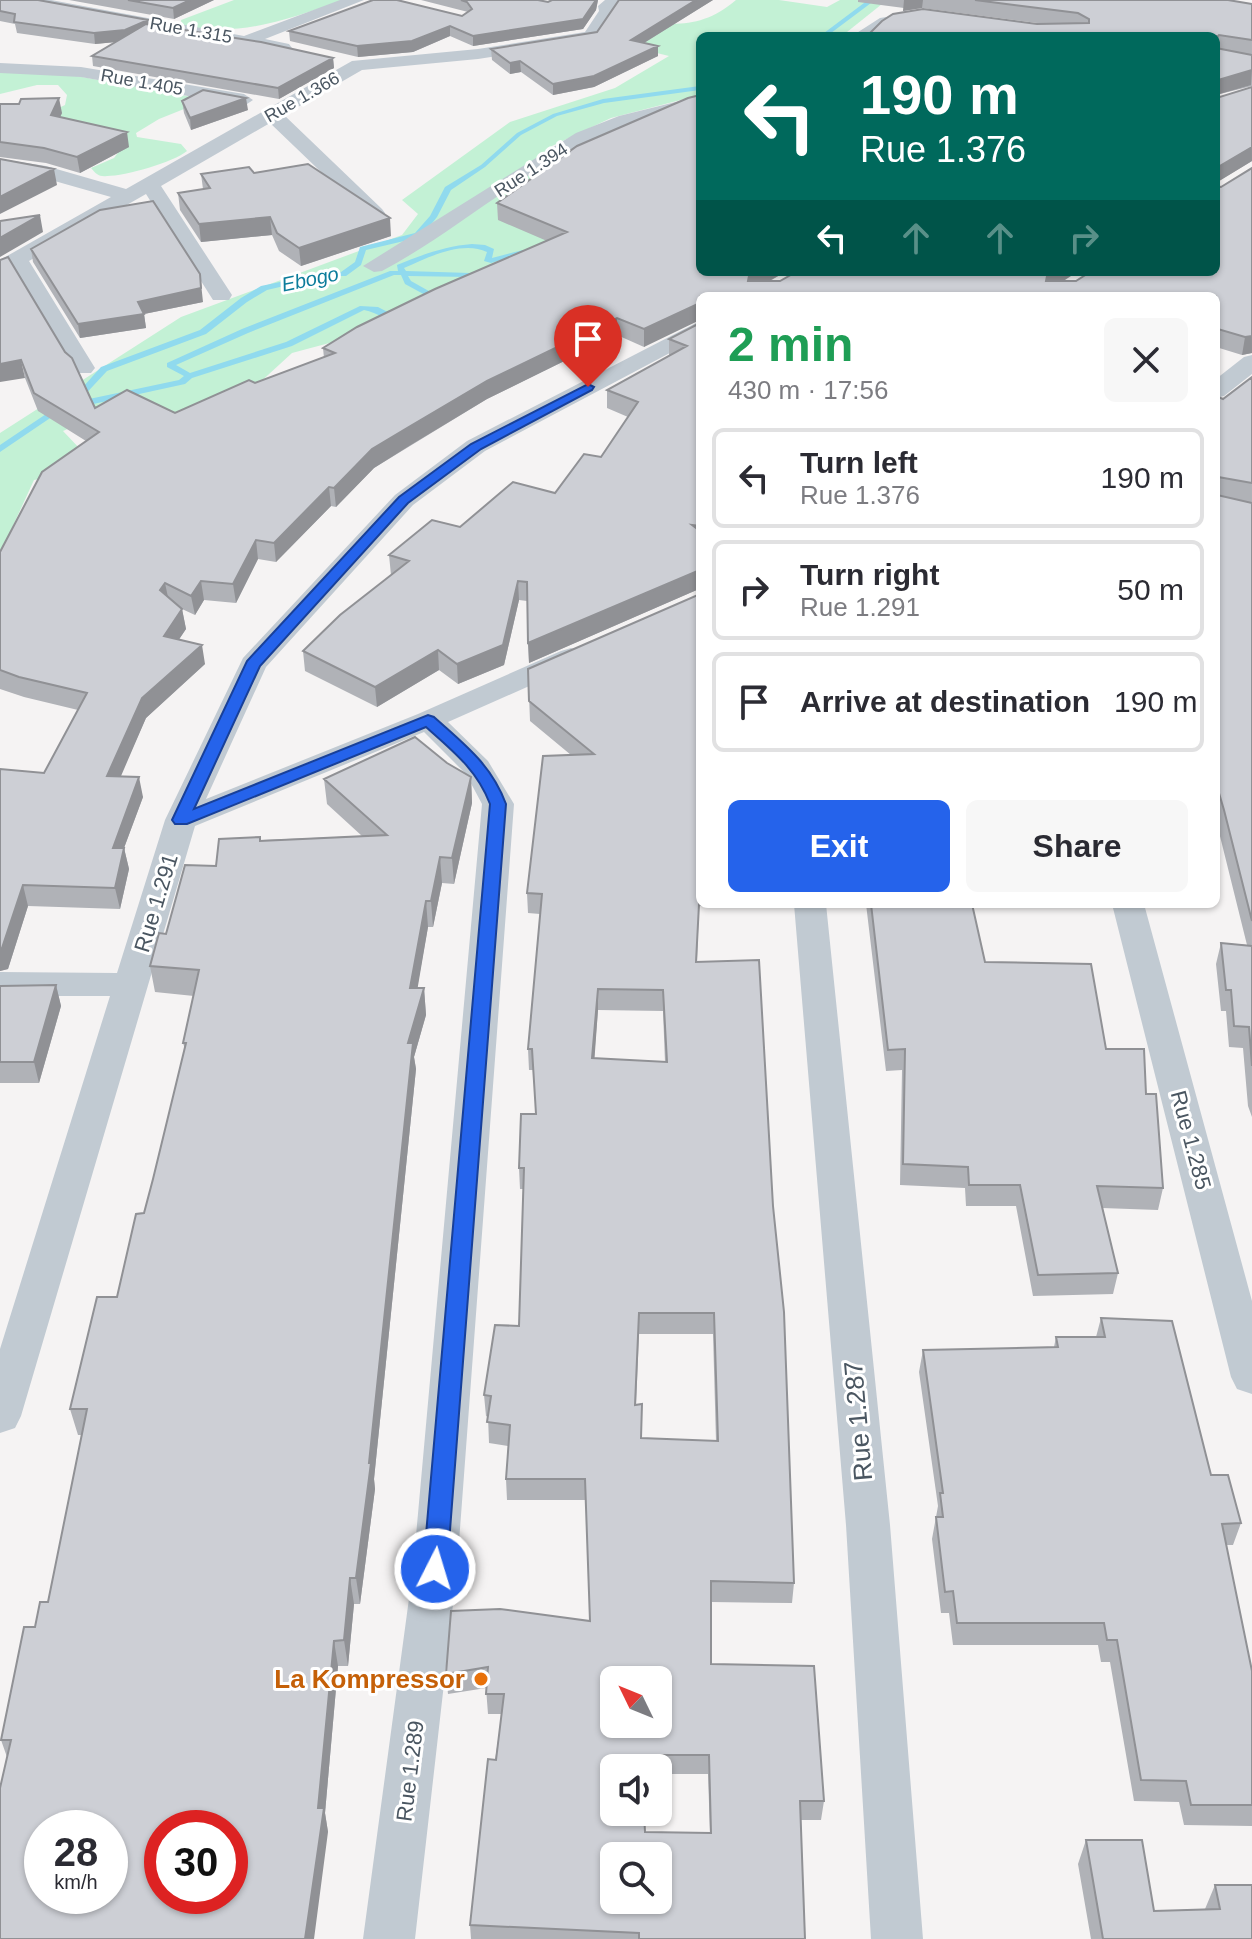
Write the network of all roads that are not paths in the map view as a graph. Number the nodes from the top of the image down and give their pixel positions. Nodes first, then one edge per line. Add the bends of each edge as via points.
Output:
1 (24, 0) edge
2 (356, 0) edge
3 (617, 0) edge
4 (938, 18) edge
5 (868, 32) edge
6 (248, 40) junction
7 (303, 53) edge
8 (330, 59) edge
9 (358, 65) junction
10 (0, 68) edge
11 (696, 103) edge
12 (278, 111) junction
13 (0, 165) edge
14 (150, 184) junction
15 (128, 196) junction
16 (375, 213) edge
17 (8, 264) edge
18 (374, 266) dead end
19 (221, 295) dead end
20 (696, 330) edge
21 (1252, 362) edge
22 (83, 368) dead end
23 (1220, 388) edge
24 (600, 645) edge
25 (428, 720) junction
26 (181, 820) junction
27 (810, 908) edge
28 (1129, 908) edge
29 (0, 984) edge
30 (131, 985) junction
31 (1252, 1377) edge
32 (0, 1416) edge
33 (389, 1939) edge
34 (897, 1939) edge

1 - 6 street, Rue 1.315
2 - 6 street
3 - 9 street, Rue 1.366 via 606,6 601,25 591,36
4 - 5 street via 899,19
6 - 7 street, Rue 1.315
8 - 9 street
9 - 12 street, Rue 1.366
10 - 12 street, Rue 1.405 via 81,72
11 - 18 street, Rue 1.394 via 584,136 440,231
12 - 14 street, Rue 1.366
12 - 16 street
13 - 15 street via 46,172
14 - 15 street, Rue 1.366
14 - 19 street
15 - 17 street, Rue 1.366
17 - 22 street
20 - 26 street, Rue 1.291 via 476,446 404,500 253,664
21 - 23 street
24 - 25 street
25 - 26 street
25 - 33 street, Rue 1.289 via 489,780 498,804 435,1569
26 - 30 street, Rue 1.291
27 - 34 street, Rue 1.287 via 868,1525
28 - 31 street, Rue 1.285
29 - 30 street
30 - 32 street, Rue 1.291

